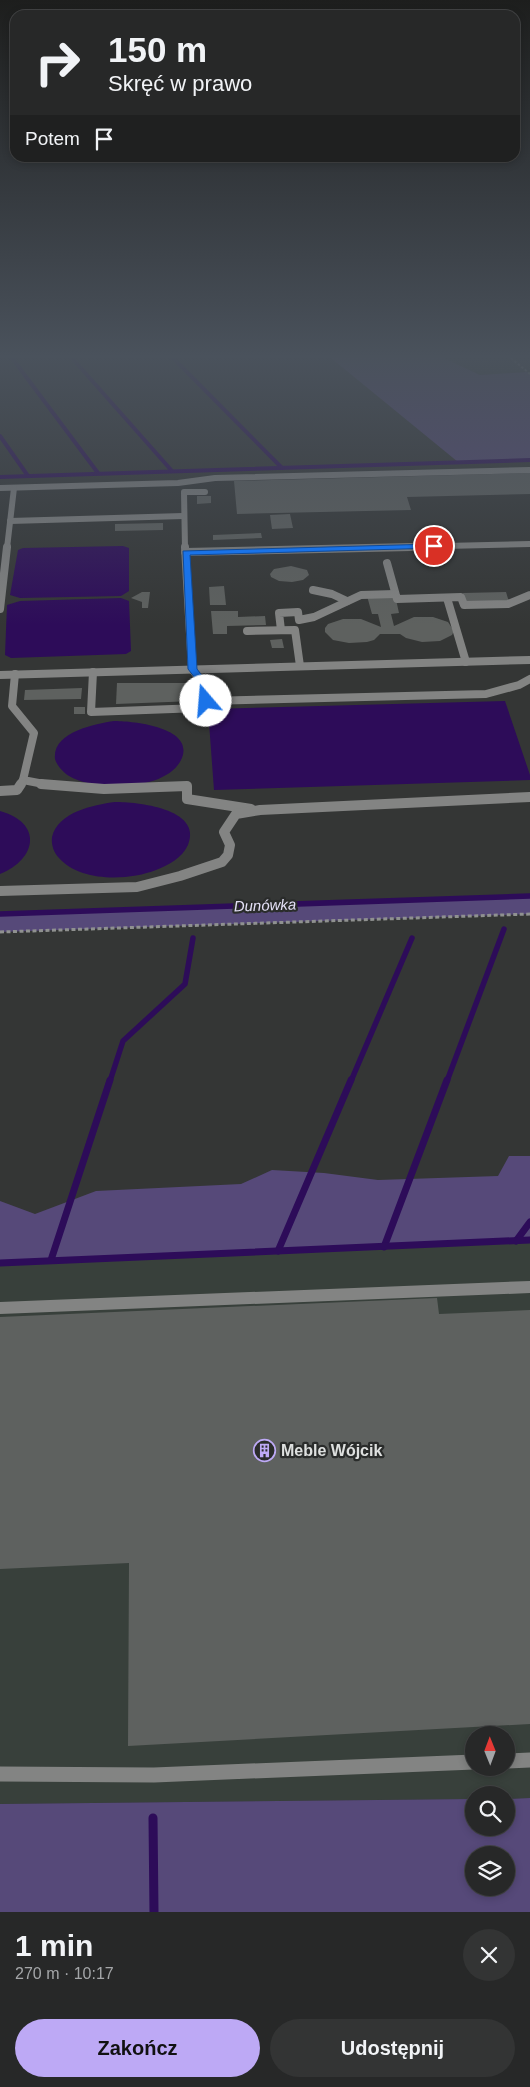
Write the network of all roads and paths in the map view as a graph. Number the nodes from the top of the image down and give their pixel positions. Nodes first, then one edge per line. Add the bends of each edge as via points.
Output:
1 (530, 470) edge
2 (0, 488) edge
3 (14, 488) junction
4 (205, 492) dead end
5 (183, 516) junction
6 (10, 521) junction
7 (530, 544) edge
8 (185, 552) junction
9 (387, 563) dead end
10 (313, 590) dead end
11 (395, 594) junction
12 (530, 595) edge
13 (447, 598) junction
14 (347, 601) junction
15 (0, 608) edge
16 (281, 630) junction
17 (247, 631) dead end
18 (530, 660) edge
19 (466, 662) junction
20 (300, 666) junction
21 (192, 669) junction
22 (93, 672) junction
23 (15, 674) junction
24 (0, 675) edge
25 (530, 679) edge
26 (206, 701) junction
27 (23, 780) junction
28 (0, 791) edge
29 (530, 797) edge
30 (260, 810) junction
31 (0, 892) edge
32 (530, 914) edge
33 (0, 932) edge
34 (530, 1287) edge
35 (0, 1308) edge
36 (530, 1760) edge
37 (515, 1761) edge
38 (465, 1762) edge
39 (0, 1774) edge

1 - 3 lane via 215,478
2 - 3 lane
3 - 6 lane
4 - 5 lane via 184,492
5 - 6 lane
5 - 8 lane
6 - 15 lane
7 - 8 lane
8 - 21 lane
9 - 11 lane
10 - 14 lane
11 - 13 lane via 397,599
11 - 14 lane via 361,594
12 - 13 lane via 508,604 464,605 462,597
13 - 19 lane
14 - 16 lane via 314,617 299,620 298,612 279,613
16 - 17 lane
16 - 20 lane via 295,630
18 - 19 lane
19 - 20 lane
20 - 21 lane
21 - 22 lane
21 - 26 lane via 202,682
22 - 23 lane
22 - 26 lane via 91,712 200,708
23 - 24 lane
23 - 27 lane via 12,706 34,733
25 - 26 lane via 486,694
27 - 28 lane via 17,790
27 - 30 lane via 43,786 79,789 187,786 187,799
29 - 30 lane
30 - 31 lane via 236,814 224,832 230,845 222,862 180,876 137,887
32 - 33 path
34 - 35 lane
36 - 37 lane
38 - 39 lane via 154,1776

